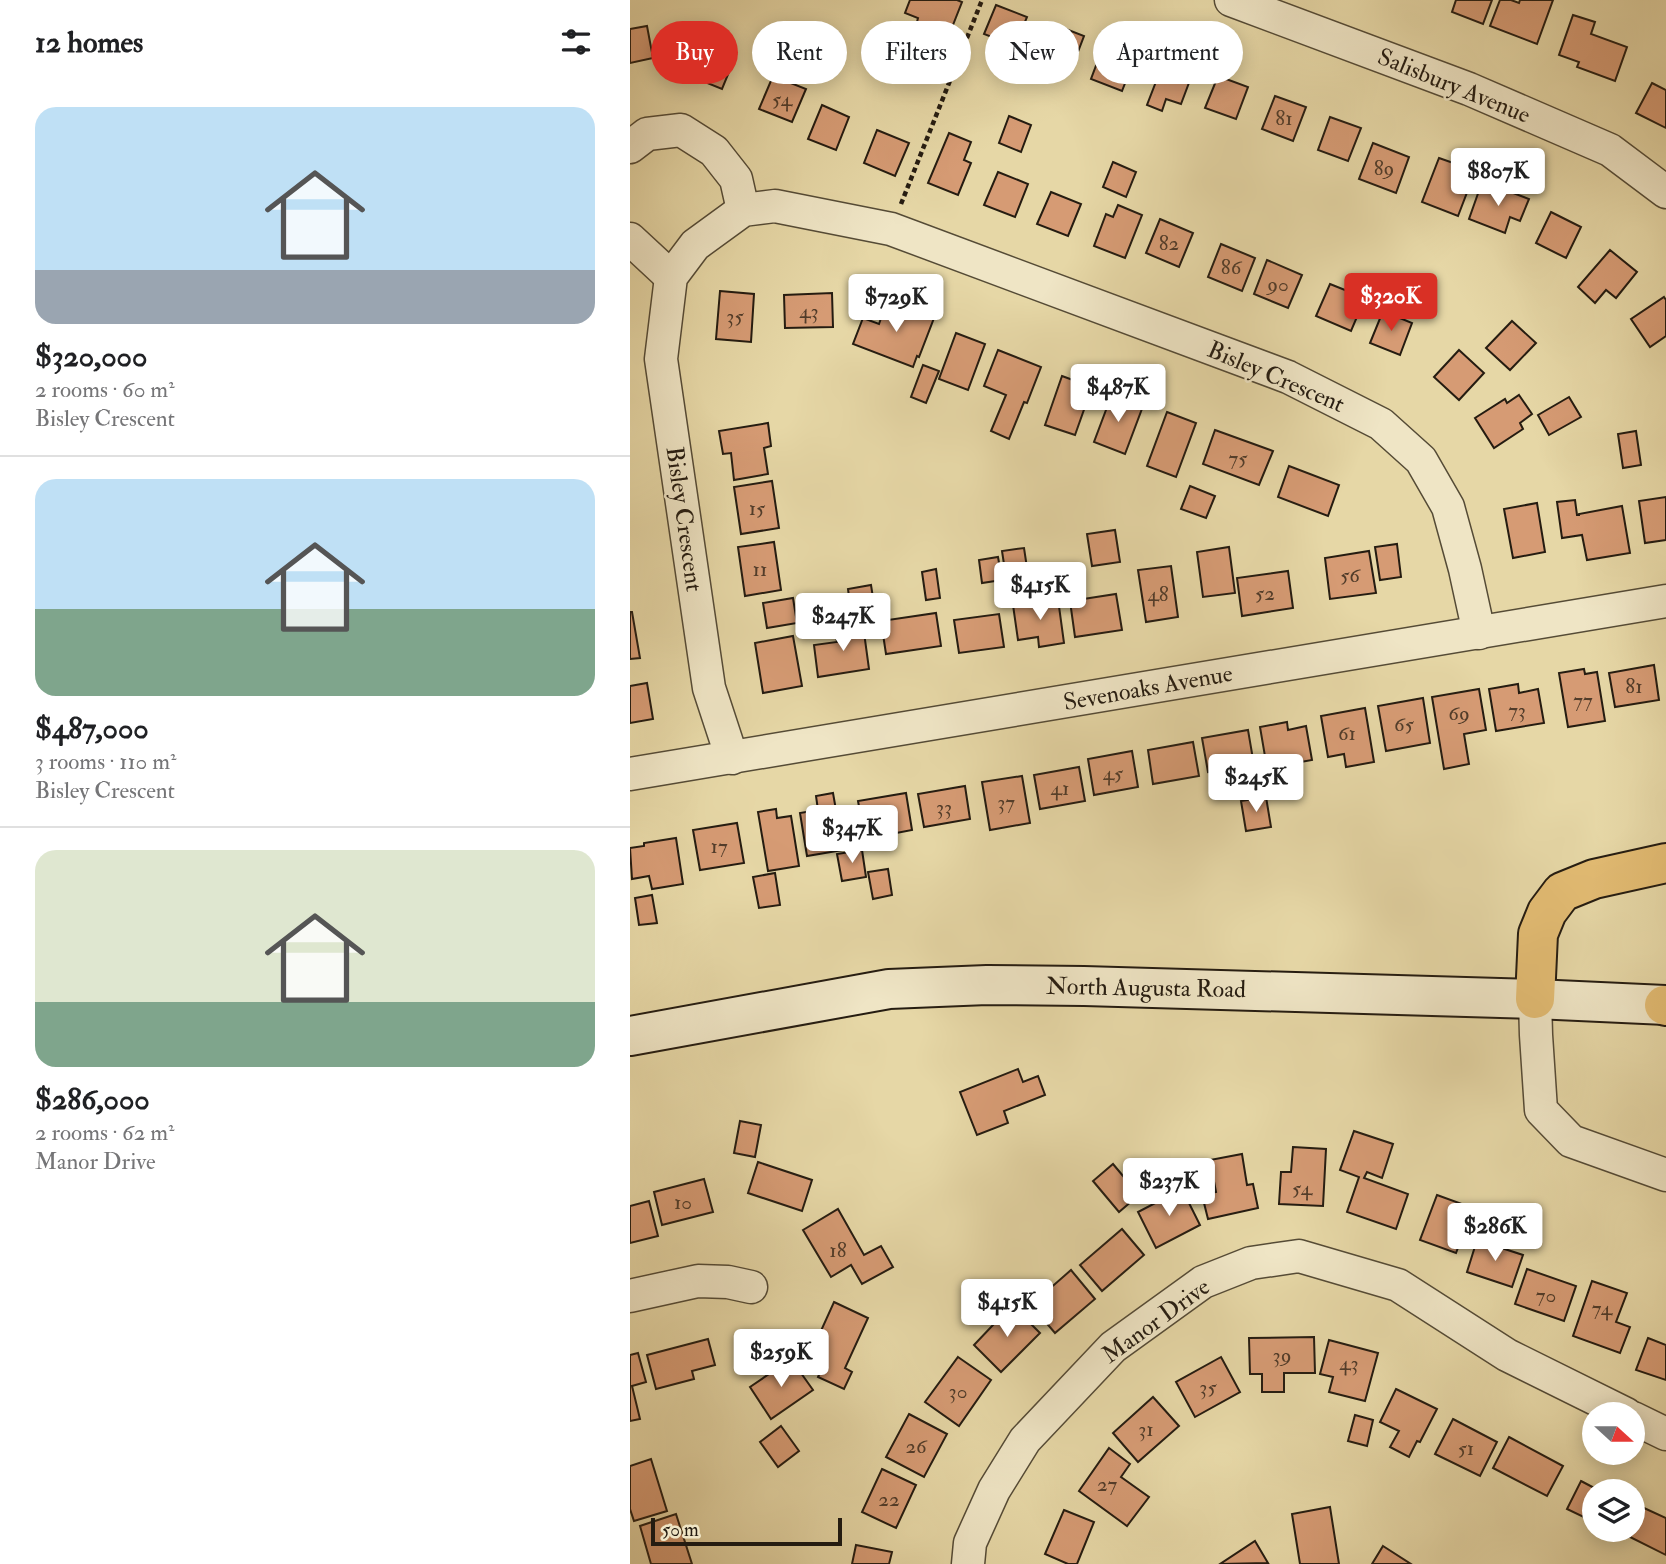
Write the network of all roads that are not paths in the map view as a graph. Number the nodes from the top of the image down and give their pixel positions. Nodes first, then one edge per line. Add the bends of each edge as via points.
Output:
1 (1231, 0) edge
2 (630, 147) edge
3 (1666, 192) edge
4 (743, 210) junction
5 (630, 239) edge
6 (671, 277) junction
7 (1666, 601) edge
8 (1479, 633) junction
9 (732, 758) junction
10 (630, 775) edge
11 (1666, 863) edge
12 (1535, 999) junction
13 (1665, 1005) edge
14 (630, 1036) edge
15 (1666, 1175) edge
16 (751, 1287) dead end
17 (630, 1296) edge
18 (1602, 1402) edge
19 (1645, 1424) edge
20 (1666, 1434) edge
21 (968, 1564) edge

1 - 3 street, Salisbury Avenue via 1469,89 1610,150
2 - 4 street via 647,134 681,130 715,150 736,179
4 - 6 street via 695,246
4 - 8 street, Bisley Crescent via 775,206 891,229 1288,377 1381,424 1421,460 1448,507
5 - 6 street
6 - 9 street, Bisley Crescent via 661,359 709,688
7 - 8 street, Sevenoaks Avenue
8 - 9 street, Sevenoaks Avenue
9 - 10 street, Sevenoaks Avenue
11 - 12 highway via 1594,879 1562,892 1538,934
12 - 13 main road, North Augusta Road
12 - 14 main road, North Augusta Road via 1084,986 889,989
12 - 15 street via 1541,1110 1570,1141
16 - 17 street via 698,1281
18 - 21 street, Manor Drive via 1507,1355 1398,1285 1298,1256 1251,1263 1203,1282 1113,1347 1025,1440 994,1490 970,1542
19 - 20 street

